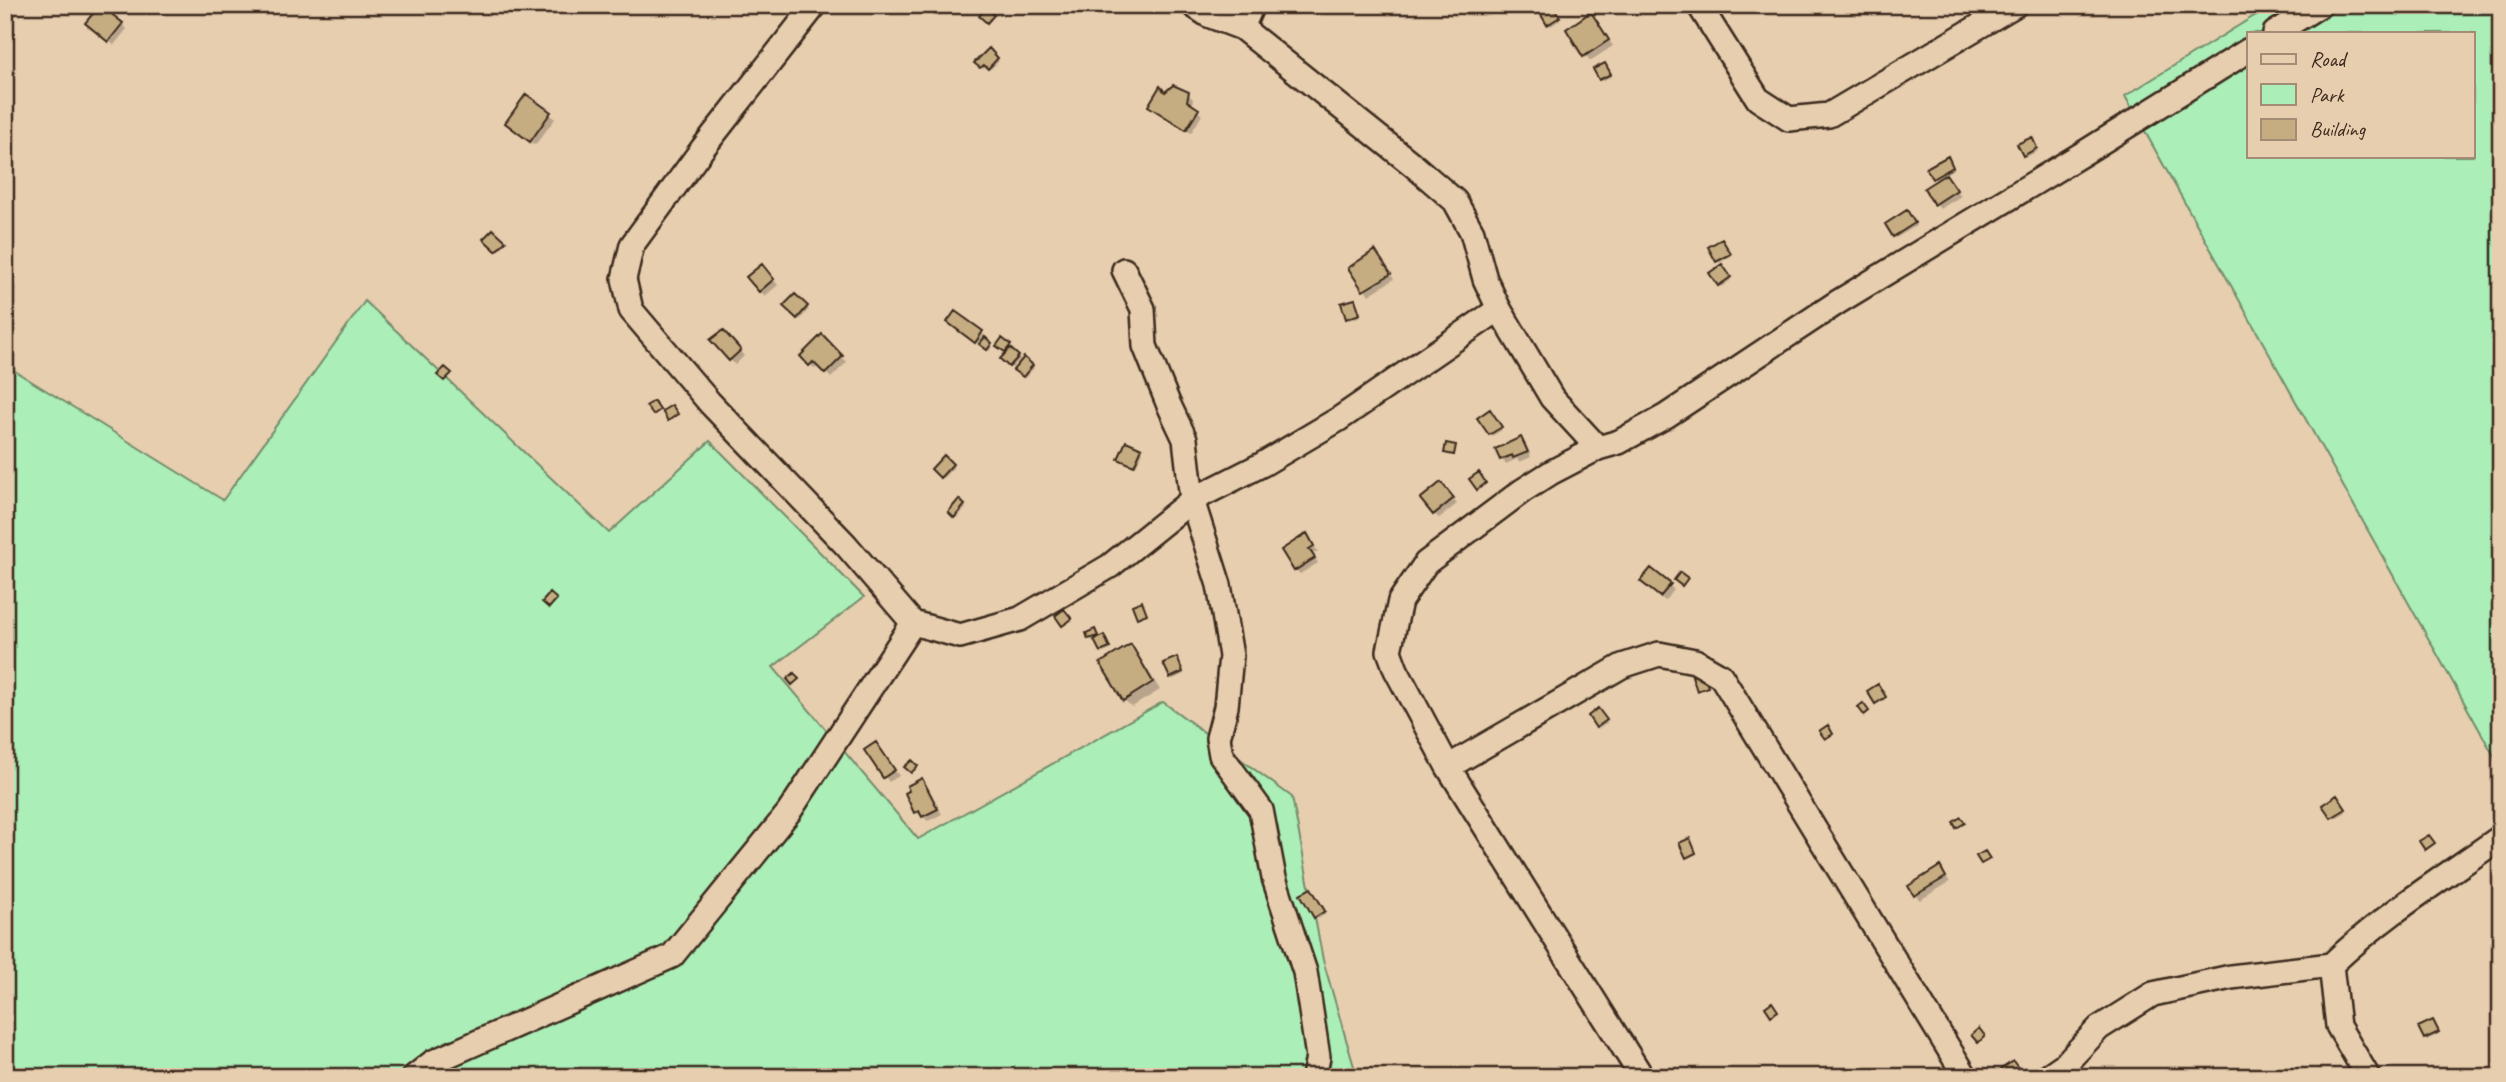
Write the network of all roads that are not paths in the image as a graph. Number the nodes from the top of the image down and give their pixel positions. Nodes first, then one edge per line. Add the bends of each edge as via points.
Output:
1 (815, 5) edge
2 (1192, 5) edge
3 (1252, 5) edge
4 (1699, 5) edge
5 (2015, 5) edge
6 (2320, 5) edge
7 (1242, 27) junction
8 (2277, 32) edge
9 (2247, 51) edge
10 (1124, 270) dead end
11 (1499, 309) junction
12 (1598, 448) junction
13 (1192, 500) junction
14 (914, 623) junction
15 (1448, 767) junction
16 (2501, 836) edge
17 (2331, 965) junction
18 (414, 1077) edge
19 (1314, 1077) edge
20 (1642, 1077) edge
21 (1966, 1077) edge
22 (2046, 1077) edge
23 (2368, 1077) edge

1 - 14 street via 632,245 624,279 631,310 710,403
2 - 7 street
3 - 7 street
4 - 5 street via 1758,99 1789,119 1829,116
6 - 8 street
7 - 11 street via 1455,201 1472,232
9 - 12 street via 1838,302 1666,416 1619,442
10 - 13 street via 1143,309 1145,346 1185,439
11 - 12 street via 1552,398
11 - 13 street via 1339,419
12 - 15 street via 1552,471 1492,511 1426,563 1400,601 1389,651
13 - 14 street via 1110,566 1020,619 960,636
13 - 19 street via 1219,585 1231,656 1219,738 1221,755 1261,810 1274,878 1305,972 1318,1057
14 - 18 street via 789,812 672,956 433,1062
15 - 20 street
15 - 21 street via 1622,666 1659,654 1695,661 1721,676
16 - 17 street via 2392,913
17 - 22 street via 2231,977 2153,994 2099,1028
17 - 23 street via 2338,1026

